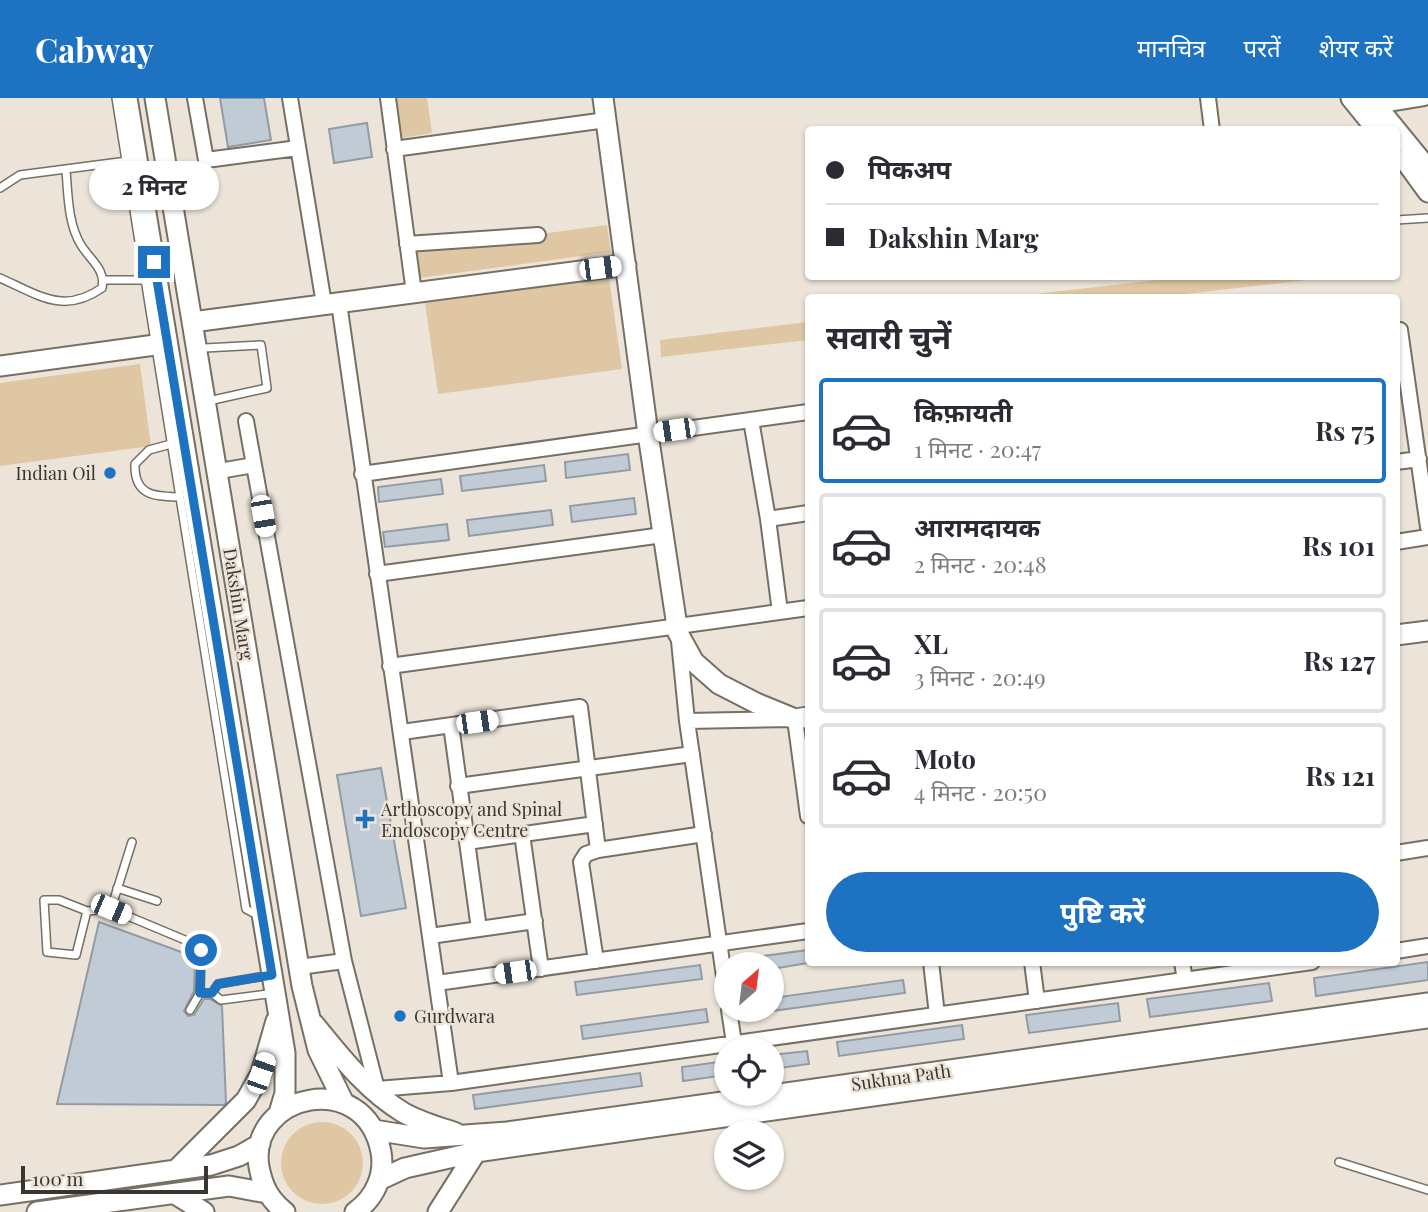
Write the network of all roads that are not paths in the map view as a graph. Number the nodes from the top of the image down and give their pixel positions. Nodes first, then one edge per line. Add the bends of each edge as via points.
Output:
1 (116, 98) edge
2 (127, 98) edge
3 (155, 98) edge
4 (163, 98) edge
5 (195, 98) edge
6 (290, 98) edge
7 (388, 98) edge
8 (603, 98) edge
9 (1208, 98) edge
10 (1424, 98) edge
11 (1364, 103) edge
12 (606, 120) junction
13 (1212, 126) edge
14 (1375, 126) edge
15 (1386, 126) edge
16 (1400, 140) edge
17 (298, 148) junction
18 (394, 149) junction
19 (1400, 156) edge
20 (127, 161) junction
21 (1428, 169) edge
22 (66, 170) junction
23 (0, 188) edge
24 (1428, 192) edge
25 (1428, 218) edge
26 (1400, 220) edge
27 (538, 234) dead end
28 (407, 244) junction
29 (626, 265) junction
30 (0, 278) edge
31 (104, 280) junction
32 (145, 280) junction
33 (414, 293) junction
34 (332, 304) junction
35 (200, 321) junction
36 (1400, 330) edge
37 (155, 345) junction
38 (205, 348) junction
39 (0, 366) edge
40 (1402, 384) edge
41 (213, 400) junction
42 (805, 412) edge
43 (751, 420) junction
44 (246, 421) dead end
45 (648, 434) junction
46 (171, 444) junction
47 (1419, 459) junction
48 (1400, 461) edge
49 (254, 465) junction
50 (225, 470) junction
51 (362, 474) junction
52 (179, 497) junction
53 (805, 513) edge
54 (768, 519) junction
55 (1428, 527) edge
56 (663, 535) junction
57 (1428, 537) edge
58 (1400, 540) edge
59 (377, 575) junction
60 (805, 608) edge
61 (780, 612) junction
62 (678, 630) junction
63 (1428, 631) edge
64 (1400, 634) edge
65 (390, 666) junction
66 (802, 718) edge
67 (687, 721) junction
68 (451, 725) junction
69 (402, 732) junction
70 (692, 754) junction
71 (805, 767) edge
72 (587, 768) junction
73 (458, 786) junction
74 (596, 824) junction
75 (522, 834) junction
76 (704, 834) junction
77 (132, 842) dead end
78 (467, 842) junction
79 (1428, 848) edge
80 (598, 850) junction
81 (1400, 852) edge
82 (117, 888) junction
83 (157, 901) dead end
84 (111, 909) junction
85 (87, 911) junction
86 (290, 917) junction
87 (262, 919) junction
88 (535, 921) junction
89 (479, 929) junction
90 (805, 931) edge
91 (430, 936) junction
92 (720, 944) junction
93 (1428, 946) edge
94 (1400, 950) edge
95 (721, 952) edge
96 (344, 961) junction
97 (596, 961) junction
98 (931, 966) edge
99 (1033, 966) edge
100 (1183, 966) edge
101 (1284, 966) edge
102 (299, 967) junction
103 (541, 969) junction
104 (1185, 980) junction
105 (437, 983) junction
106 (273, 984) junction
107 (200, 993) junction
108 (212, 993) junction
109 (1038, 1001) junction
110 (1428, 1003) edge
111 (190, 1010) dead end
112 (278, 1013) junction
113 (937, 1015) junction
114 (1428, 1018) edge
115 (311, 1020) junction
116 (784, 1036) edge
117 (714, 1046) edge
118 (451, 1083) junction
119 (344, 1103) junction
120 (279, 1113) junction
121 (374, 1130) junction
122 (461, 1135) junction
123 (260, 1144) junction
124 (477, 1152) junction
125 (1339, 1162) dead end
126 (176, 1170) junction
127 (379, 1180) junction
128 (1428, 1190) edge
129 (267, 1193) junction
130 (175, 1194) junction
131 (0, 1195) edge
132 (357, 1211) edge
133 (37, 1212) edge
134 (204, 1212) edge
135 (285, 1212) edge
136 (438, 1212) edge

1 - 20 lane
2 - 87 main road, Dakshin Marg
3 - 86 main road, Dakshin Marg
4 - 35 lane
5 - 17 street via 206,160
6 - 17 street
7 - 18 street
8 - 12 main road
9 - 13 street
10 - 11 street
11 - 14 main road
11 - 15 main road
12 - 18 street
12 - 29 main road
16 - 21 main road
17 - 34 street
18 - 28 street
19 - 24 main road
20 - 22 lane
20 - 32 lane
22 - 23 lane via 20,175
22 - 31 lane via 75,230
25 - 26 lane
27 - 28 street
28 - 33 street
29 - 33 main road
29 - 45 main road
30 - 31 lane via 63,303 91,295 102,288
31 - 32 lane
32 - 37 lane
33 - 34 main road
34 - 35 main road
34 - 51 street
35 - 38 lane
36 - 40 street
37 - 39 main road
37 - 46 lane
38 - 41 lane
38 - 41 lane via 261,345 267,388
40 - 47 street
41 - 50 lane
42 - 43 street
43 - 45 street
43 - 54 street
44 - 49 street
45 - 51 street
45 - 56 main road
46 - 52 lane
46 - 52 lane via 149,450 135,464 135,472 137,482 150,495
47 - 48 street
47 - 55 street
49 - 50 street
49 - 96 street
50 - 86 lane via 295,898
51 - 59 street
52 - 87 lane via 246,909
53 - 54 street
54 - 61 street
56 - 59 street
56 - 62 main road
57 - 58 street
59 - 65 street
60 - 61 street
61 - 62 street
62 - 65 street
62 - 66 main road via 694,662 719,684 756,703
62 - 67 street
63 - 64 main road
65 - 69 street
66 - 67 street
66 - 71 street
67 - 70 street
68 - 69 street
68 - 72 street via 580,707
68 - 73 street
69 - 91 street
70 - 72 street
70 - 76 street
72 - 73 street
72 - 74 street
73 - 78 street
74 - 75 street
74 - 80 street
75 - 78 street
75 - 88 street
76 - 80 street
76 - 92 street
77 - 82 lane
78 - 89 street
79 - 81 street
80 - 97 street via 586,854 582,862
82 - 83 lane
82 - 84 lane
84 - 85 lane
84 - 107 lane via 201,950
85 - 85 lane via 76,955 47,952 44,900 59,900
86 - 102 main road, Dakshin Marg
87 - 106 main road, Dakshin Marg
88 - 89 street
88 - 103 street
89 - 91 street
90 - 92 street
91 - 105 street
92 - 95 street
92 - 97 street
93 - 94 street
96 - 102 street
96 - 118 street via 377,1089
97 - 103 street
98 - 113 street
99 - 109 street
100 - 104 street
101 - 104 street
102 - 115 main road, Dakshin Marg
103 - 105 street
104 - 109 street
105 - 118 street
106 - 108 lane via 221,1000
106 - 108 lane via 218,984
106 - 112 main road, Dakshin Marg
107 - 108 lane
107 - 111 lane
109 - 113 street
110 - 122 main road, Sukhna Path
112 - 120 main road, Dakshin Marg via 285,1053 285,1093
112 - 126 main road via 261,1073 246,1100
113 - 116 street
114 - 124 main road, Sukhna Path
115 - 119 main road, Dakshin Marg via 318,1050
115 - 122 main road via 376,1094 407,1114
117 - 118 street
119 - 120 main road via 319,1098 301,1101
119 - 121 main road via 364,1116
120 - 123 main road
121 - 122 main road, Sukhna Path via 424,1138
121 - 127 main road via 383,1160
123 - 126 main road via 211,1165
123 - 129 main road via 262,1185
124 - 127 main road, Sukhna Path via 440,1158
124 - 136 main road
125 - 128 lane
126 - 131 main road
127 - 132 main road
129 - 130 main road via 229,1186
129 - 135 main road
130 - 133 main road
130 - 134 main road

